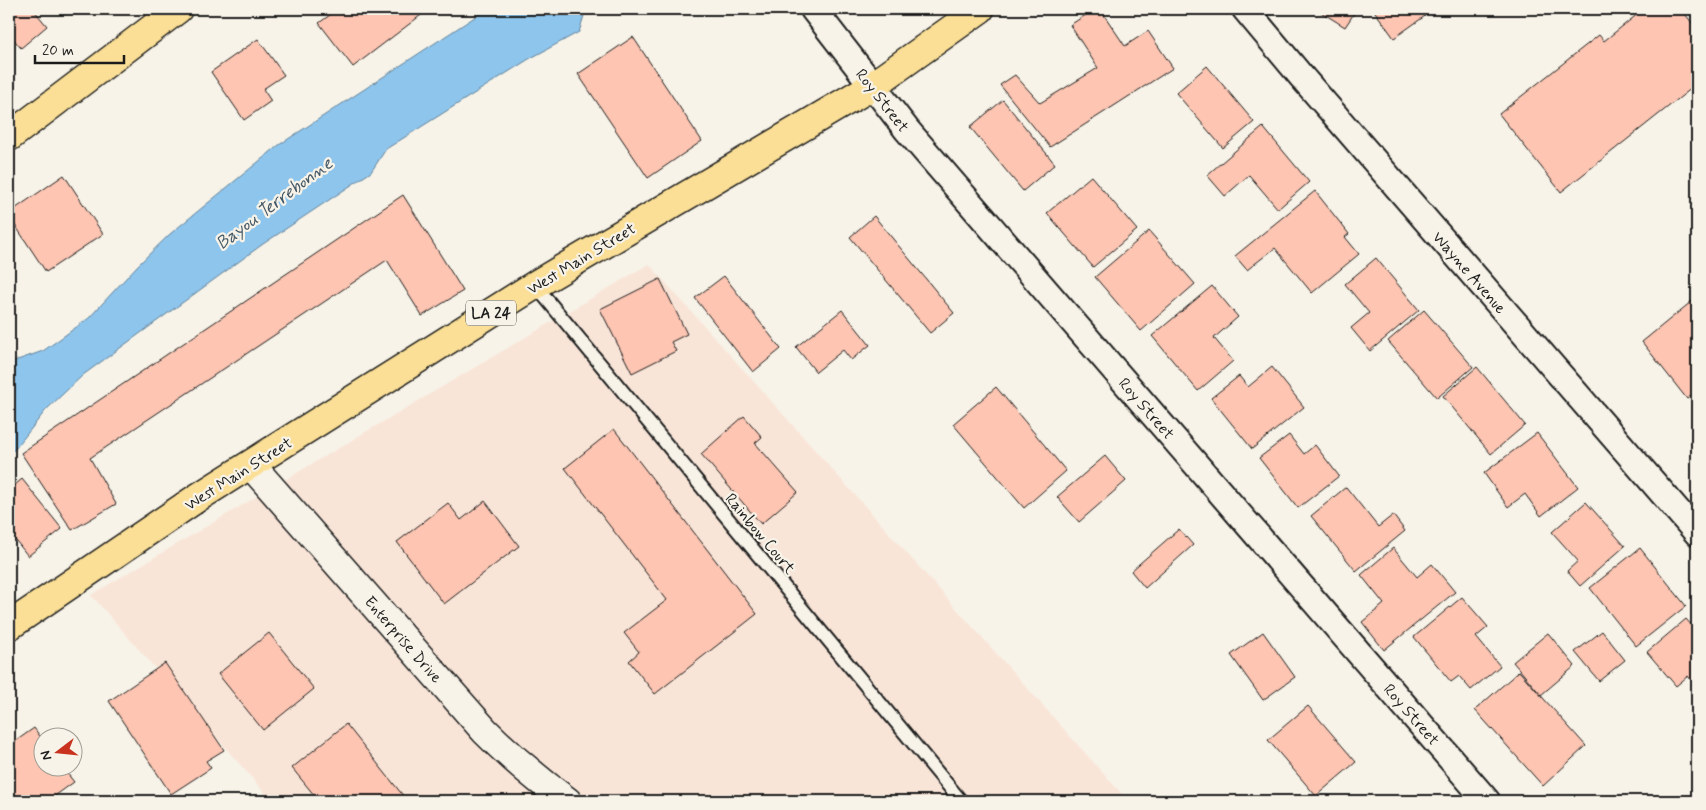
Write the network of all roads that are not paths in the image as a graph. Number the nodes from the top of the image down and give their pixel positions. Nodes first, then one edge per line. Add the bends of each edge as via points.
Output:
1 (178, 9) edge
2 (813, 9) edge
3 (980, 9) edge
4 (1245, 9) edge
5 (872, 86) junction
6 (9, 137) edge
7 (535, 285) junction
8 (252, 465) junction
9 (1697, 533) edge
10 (9, 626) edge
11 (567, 801) edge
12 (961, 801) edge
13 (1487, 801) edge

1 - 6 main road
2 - 5 street, Roy Street
3 - 5 main road, West Main Street / LA 24
4 - 9 street, Wayne Avenue
5 - 7 main road, West Main Street / LA 24
5 - 13 street, Roy Street
7 - 8 main road, West Main Street / LA 24
7 - 12 lane, Rainbow Court
8 - 10 main road, West Main Street / LA 24
8 - 11 street, Enterprise Drive via 485,732

